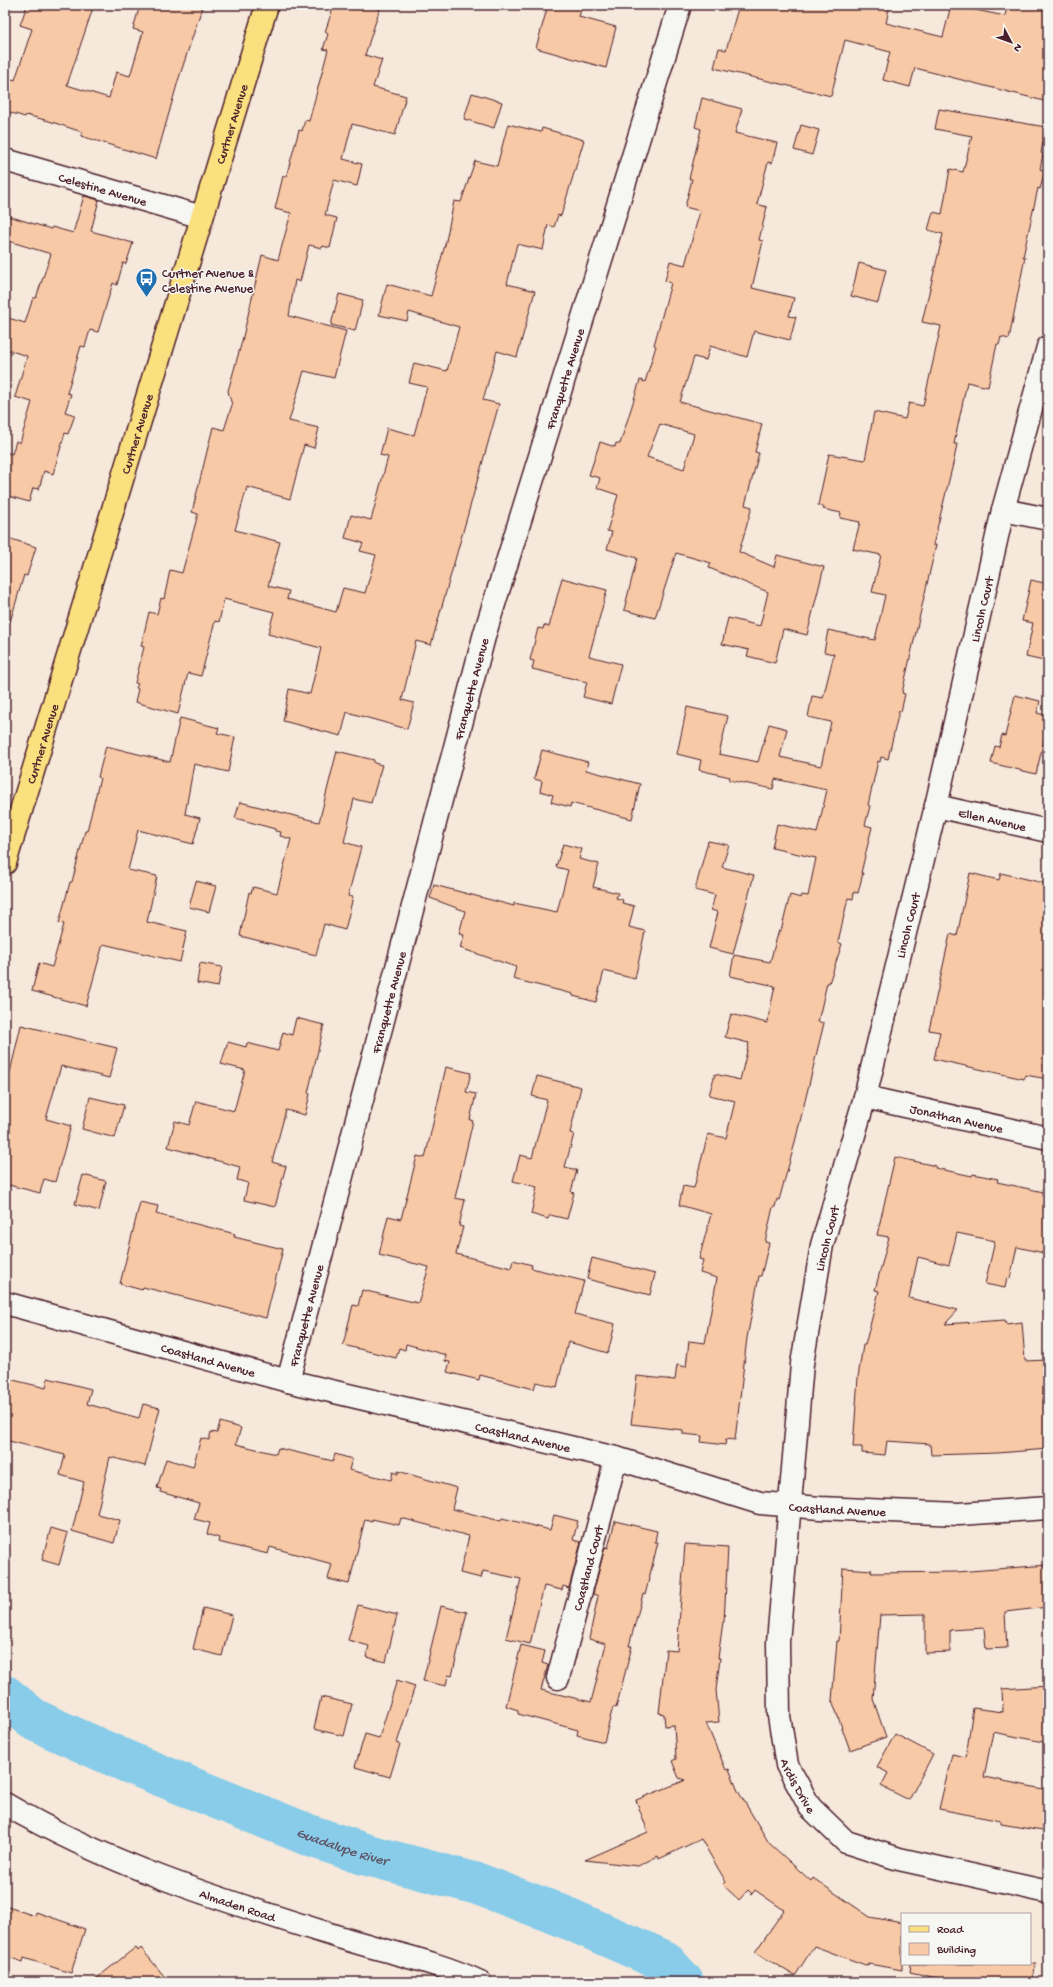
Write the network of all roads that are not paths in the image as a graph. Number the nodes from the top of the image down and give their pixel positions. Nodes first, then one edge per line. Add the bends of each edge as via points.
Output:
1 (268, 5) edge
2 (680, 5) edge
3 (5, 160) edge
4 (202, 217) junction
5 (1048, 347) edge
6 (1003, 510) junction
7 (1048, 519) edge
8 (936, 806) junction
9 (1048, 831) edge
10 (5, 863) edge
11 (865, 1097) junction
12 (1048, 1138) edge
13 (5, 1303) edge
14 (288, 1380) junction
15 (616, 1458) junction
16 (790, 1506) junction
17 (1048, 1508) edge
18 (558, 1678) dead end
19 (5, 1804) edge
20 (1048, 1892) edge
21 (480, 1982) edge

1 - 4 main road, Curtner Avenue
2 - 14 street, Franquette Avenue via 485,633
3 - 4 street, Celestine Avenue
4 - 10 main road, Curtner Avenue
5 - 6 street, Lincoln Court
6 - 7 street
6 - 8 street, Lincoln Court
8 - 9 street, Ellen Avenue
8 - 11 street, Lincoln Court
11 - 12 street, Jonathan Avenue
11 - 16 street, Lincoln Court via 822,1246 802,1364
13 - 14 street, Coastland Avenue
14 - 15 street, Coastland Avenue
15 - 16 street, Coastland Avenue via 760,1503
15 - 18 street, Coastland Court
16 - 17 street, Coastland Avenue via 959,1514
16 - 20 street, Ardis Drive via 778,1642 779,1716 787,1765 810,1807 846,1842 899,1859
19 - 21 street, Almaden Road via 80,1844 152,1874 333,1935 448,1969

